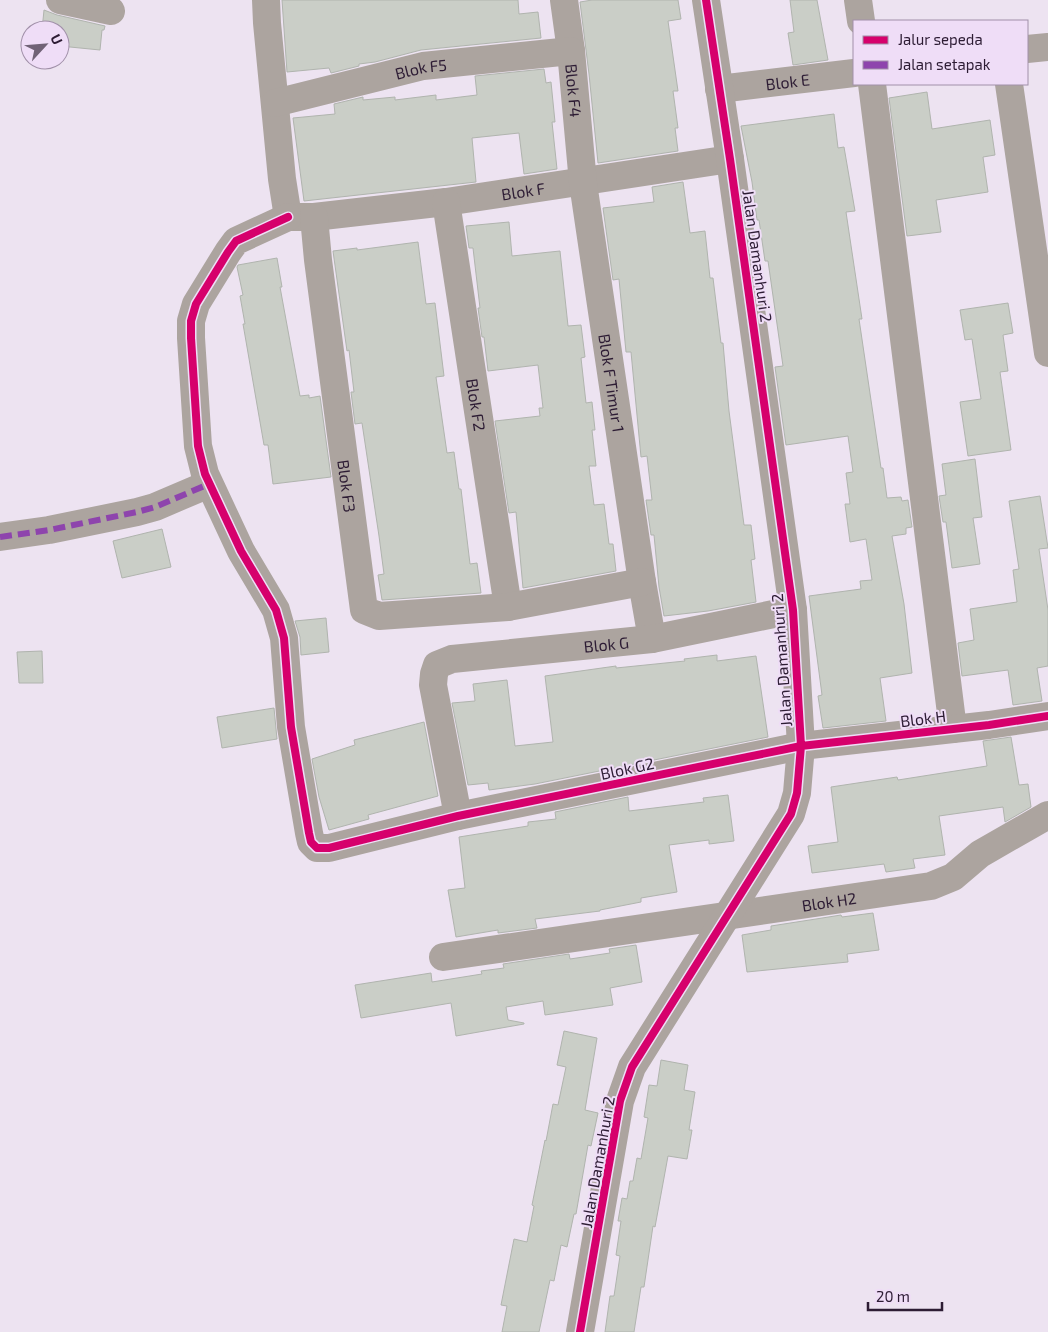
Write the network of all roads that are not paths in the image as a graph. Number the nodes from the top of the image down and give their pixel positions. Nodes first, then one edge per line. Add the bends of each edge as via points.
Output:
1 (60, 0) edge
2 (266, 0) edge
3 (564, 0) edge
4 (706, 0) edge
5 (858, 0) edge
6 (111, 11) dead end
7 (861, 20) edge
8 (1048, 47) edge
9 (1028, 50) edge
10 (571, 51) junction
11 (853, 73) edge
12 (872, 85) edge
13 (1009, 85) edge
14 (719, 89) junction
15 (275, 103) junction
16 (730, 159) junction
17 (584, 183) junction
18 (446, 202) junction
19 (301, 217) junction
20 (1048, 353) edge
21 (209, 484) junction
22 (0, 537) edge
23 (642, 582) junction
24 (508, 607) junction
25 (793, 610) junction
26 (652, 639) junction
27 (1048, 716) edge
28 (952, 729) junction
29 (801, 746) junction
30 (1048, 815) edge
31 (458, 816) junction
32 (727, 916) junction
33 (443, 957) dead end
34 (580, 1332) edge

1 - 6 street
2 - 15 street
3 - 10 street, Blok F4
4 - 14 street, Jalan Damanhuri 2
5 - 7 street
8 - 9 street
10 - 15 street, Blok F5 via 423,66
10 - 17 street, Blok F4
11 - 14 street, Blok E
12 - 28 street
13 - 20 street
14 - 16 street, Jalan Damanhuri 2
15 - 19 street via 282,179
16 - 17 street, Blok F
16 - 25 street, Jalan Damanhuri 2
17 - 18 street, Blok F
17 - 23 street, Blok F Timur 1
18 - 19 street, Blok F
18 - 24 street, Blok F2
19 - 21 street, Blok F via 236,242 196,304 191,322 198,446
19 - 24 street, Blok F3 via 318,260 364,610 379,616
21 - 22 street via 137,512
21 - 31 street, Blok G2 via 241,551 276,610 284,638 291,727 311,842 317,848 329,848
23 - 24 street
23 - 26 street, Blok F Timur 1
25 - 26 street, Blok G
25 - 29 street, Jalan Damanhuri 2
26 - 31 street, Blok G via 452,659 437,665 433,685
27 - 28 street, Blok H
28 - 29 street, Blok H
29 - 31 street, Blok G2
29 - 32 street, Jalan Damanhuri 2 via 797,794 791,814
30 - 32 street, Blok H2 via 980,854 942,883
32 - 33 street, Blok H2
32 - 34 street, Jalan Damanhuri 2 via 641,1052 626,1084 620,1101

